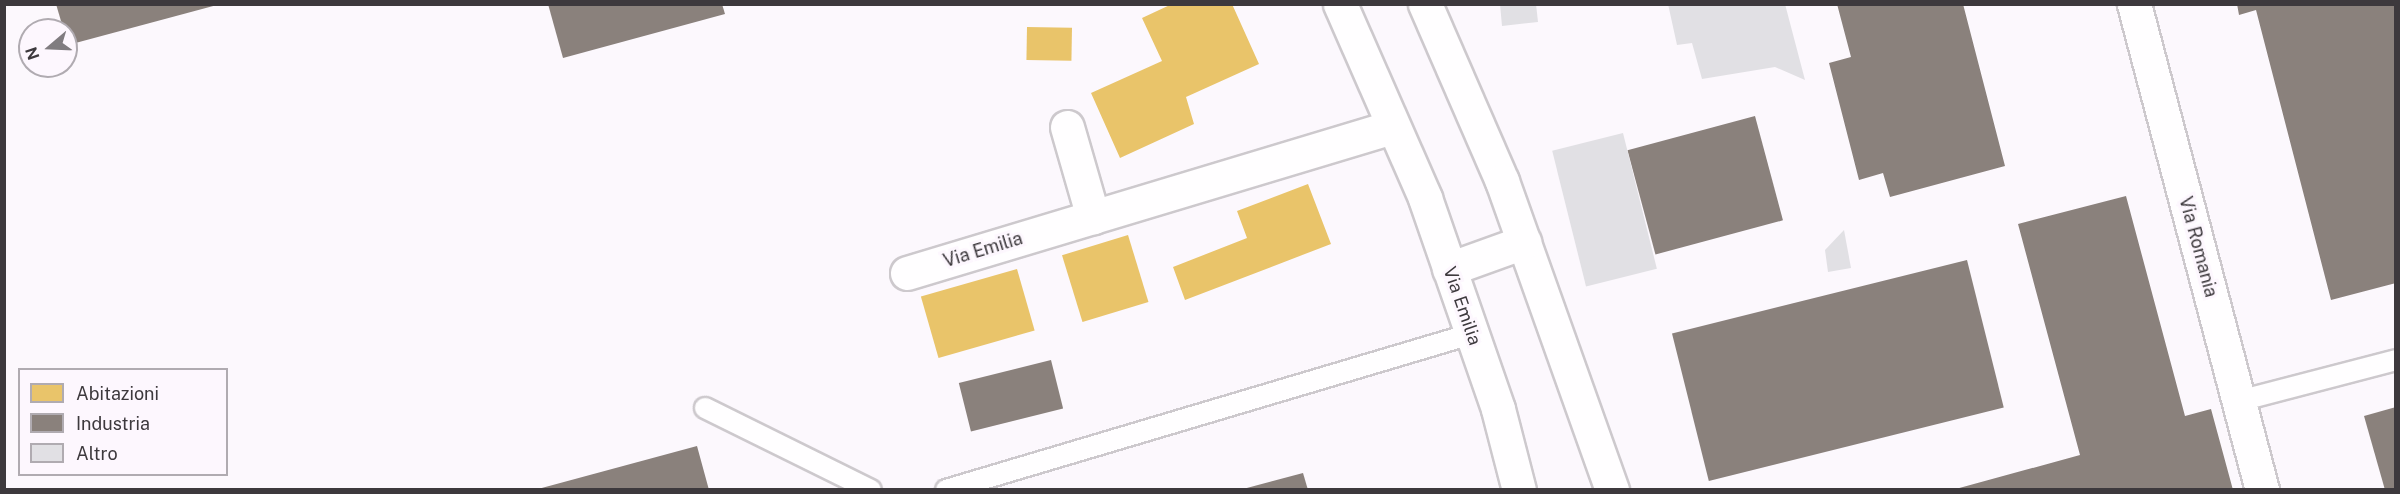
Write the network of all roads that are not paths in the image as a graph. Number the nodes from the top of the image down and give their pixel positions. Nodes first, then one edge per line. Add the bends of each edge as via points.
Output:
1 (1340, 4) edge
2 (1425, 4) edge
3 (2134, 4) edge
4 (1066, 127) dead end
5 (1392, 127) junction
6 (1093, 217) junction
7 (1524, 242) junction
8 (1449, 269) junction
9 (907, 273) dead end
10 (1472, 334) junction
11 (2396, 360) edge
12 (2239, 401) junction
13 (705, 408) dead end
14 (872, 489) edge
15 (946, 489) edge
16 (1519, 489) edge
17 (1612, 489) edge
18 (2262, 489) edge

1 - 5 street, Via Emilia
2 - 7 street
3 - 12 street, Via Romania
4 - 6 street
5 - 6 street, Via Emilia
5 - 8 street, Via Emilia via 1425,198
6 - 9 street, Via Emilia
7 - 8 street
7 - 17 street
8 - 10 street, Via Emilia
10 - 15 lane
10 - 16 street, Via Emilia via 1498,409
11 - 12 lane
12 - 18 street, Via Romania
13 - 14 lane

